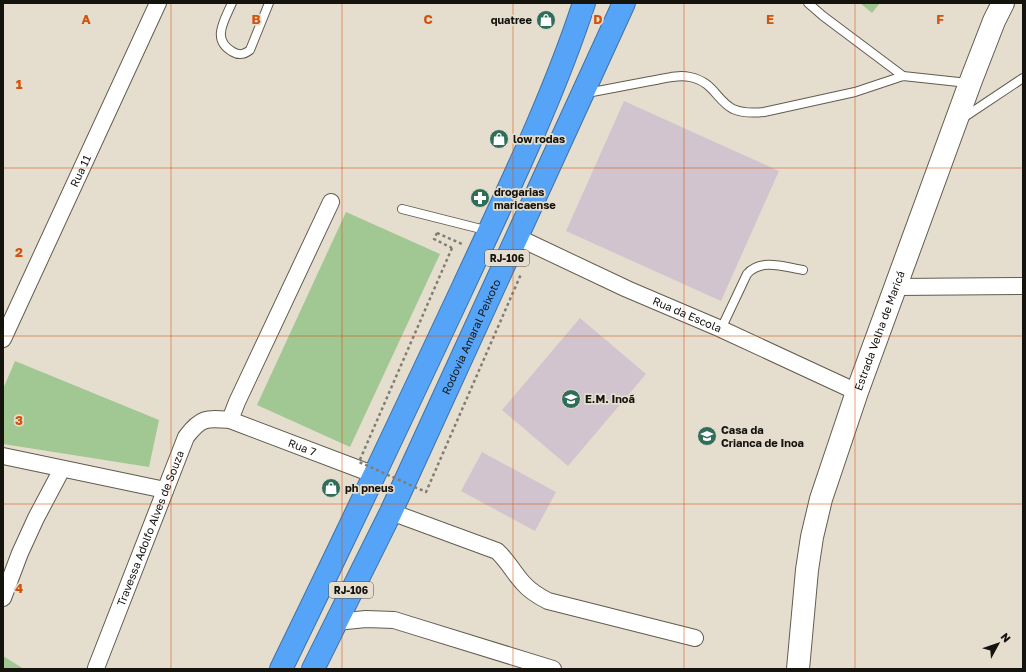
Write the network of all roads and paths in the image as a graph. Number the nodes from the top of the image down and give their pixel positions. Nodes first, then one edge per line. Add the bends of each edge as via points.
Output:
1 (158, 3) edge
2 (232, 3) edge
3 (269, 3) edge
4 (584, 3) edge
5 (624, 3) edge
6 (808, 3) edge
7 (1003, 3) edge
8 (903, 76) junction
9 (1023, 78) edge
10 (970, 83) junction
11 (582, 94) junction
12 (956, 123) junction
13 (331, 202) dead end
14 (402, 209) dead end
15 (442, 219) junction
16 (489, 231) junction
17 (436, 233) junction
18 (517, 237) junction
19 (479, 252) junction
20 (803, 270) dead end
21 (521, 274) dead end
22 (1023, 286) edge
23 (896, 287) junction
24 (721, 329) junction
25 (3, 338) edge
26 (857, 392) junction
27 (230, 420) junction
28 (3, 456) edge
29 (62, 469) junction
30 (375, 475) junction
31 (165, 490) junction
32 (391, 512) junction
33 (3, 598) edge
34 (336, 622) junction
35 (694, 638) dead end
36 (96, 668) edge
37 (281, 669) edge
38 (313, 669) edge
39 (553, 669) edge
40 (798, 669) edge

1 - 25 street, Rua 11
2 - 3 lane via 221,30 221,40 224,46 240,55 250,50
4 - 16 highway, RJ-106 via 536,128
5 - 11 highway, Rodovia Amaral Peixoto / RJ-106
6 - 8 lane
7 - 10 street, Estrada Velha de Maricá
8 - 10 lane
8 - 11 lane via 854,92 753,113 733,109 703,81 688,76 675,76
9 - 12 lane
10 - 12 street, Estrada Velha de Maricá
11 - 18 highway, Rodovia Amaral Peixoto / RJ-106
12 - 23 street, Estrada Velha de Maricá
13 - 27 street
14 - 15 lane
15 - 16 lane
15 - 17 path
16 - 19 highway, RJ-106
17 - 19 path
17 - 21 path, bridge via 434,239 452,248 359,462 426,492
18 - 24 street, Rua da Escola
18 - 32 highway, Rodovia Amaral Peixoto / RJ-106
19 - 30 highway, RJ-106
20 - 24 lane via 765,264 752,269 747,274
22 - 23 street
23 - 26 street, Estrada Velha de Maricá
24 - 26 street, Rua da Escola
26 - 40 street, Estrada Velha de Maricá via 821,499 812,537
27 - 30 street, Rua 7
27 - 31 street, Travessa Adolfo Alves de Souza via 209,418 194,425 186,437
28 - 29 street
29 - 31 street
29 - 33 street via 36,518
30 - 37 highway, RJ-106
31 - 36 street, Travessa Adolfo Alves de Souza
32 - 34 highway, Rodovia Amaral Peixoto / RJ-106
32 - 35 street via 497,551 506,559 522,583 548,601
34 - 38 highway, Rodovia Amaral Peixoto / RJ-106
34 - 39 street via 394,620

